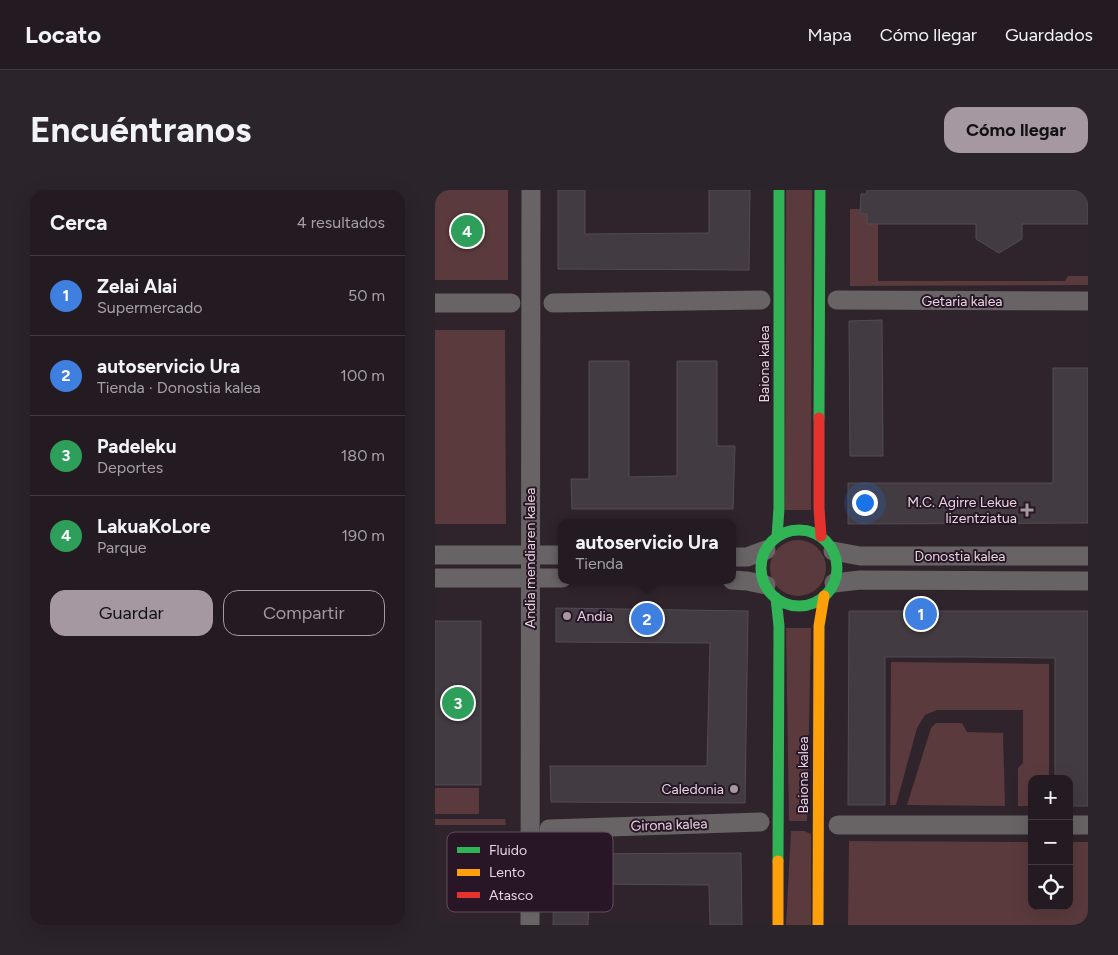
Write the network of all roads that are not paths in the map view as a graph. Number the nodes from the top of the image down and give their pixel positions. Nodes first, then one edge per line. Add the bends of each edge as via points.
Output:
1 (531, 190) edge
2 (779, 190) edge
3 (820, 190) edge
4 (761, 300) dead end
5 (837, 300) dead end
6 (1088, 301) edge
7 (435, 303) edge
8 (511, 303) dead end
9 (553, 303) dead end
10 (821, 536) junction
11 (772, 543) junction
12 (833, 551) junction
13 (531, 554) junction
14 (435, 555) edge
15 (558, 556) edge
16 (1088, 556) edge
17 (736, 557) edge
18 (435, 578) edge
19 (530, 578) junction
20 (558, 578) edge
21 (736, 580) edge
22 (1088, 581) edge
23 (829, 590) junction
24 (771, 592) junction
25 (761, 822) dead end
26 (838, 825) dead end
27 (1028, 825) edge
28 (1073, 825) edge
29 (1088, 825) edge
30 (549, 829) dead end
31 (530, 832) edge
32 (530, 912) edge
33 (530, 925) edge
34 (778, 925) edge
35 (818, 925) edge

1 - 13 street, Andia mendiaren kalea
2 - 11 street, Baiona kalea via 779,508
3 - 10 street
4 - 9 street
5 - 6 street, Getaria kalea
7 - 8 street
10 - 11 street via 803,530 785,533
10 - 12 street
11 - 17 street via 747,557
11 - 24 street via 761,568
12 - 16 street, Donostia kalea via 860,556
12 - 23 street via 837,572
13 - 14 street
13 - 15 street
13 - 19 street, Andia mendiaren kalea
18 - 19 street
19 - 20 street
19 - 31 street, Andia mendiaren kalea
21 - 24 street via 747,581
22 - 23 street, Donostia kalea via 861,580
23 - 24 street via 815,602 800,605 785,603
23 - 35 street, Baiona kalea via 819,626
24 - 34 street, Baiona kalea via 779,626
25 - 30 street, Girona kalea
26 - 27 street
28 - 29 street
32 - 33 street, Andia mendiaren kalea

